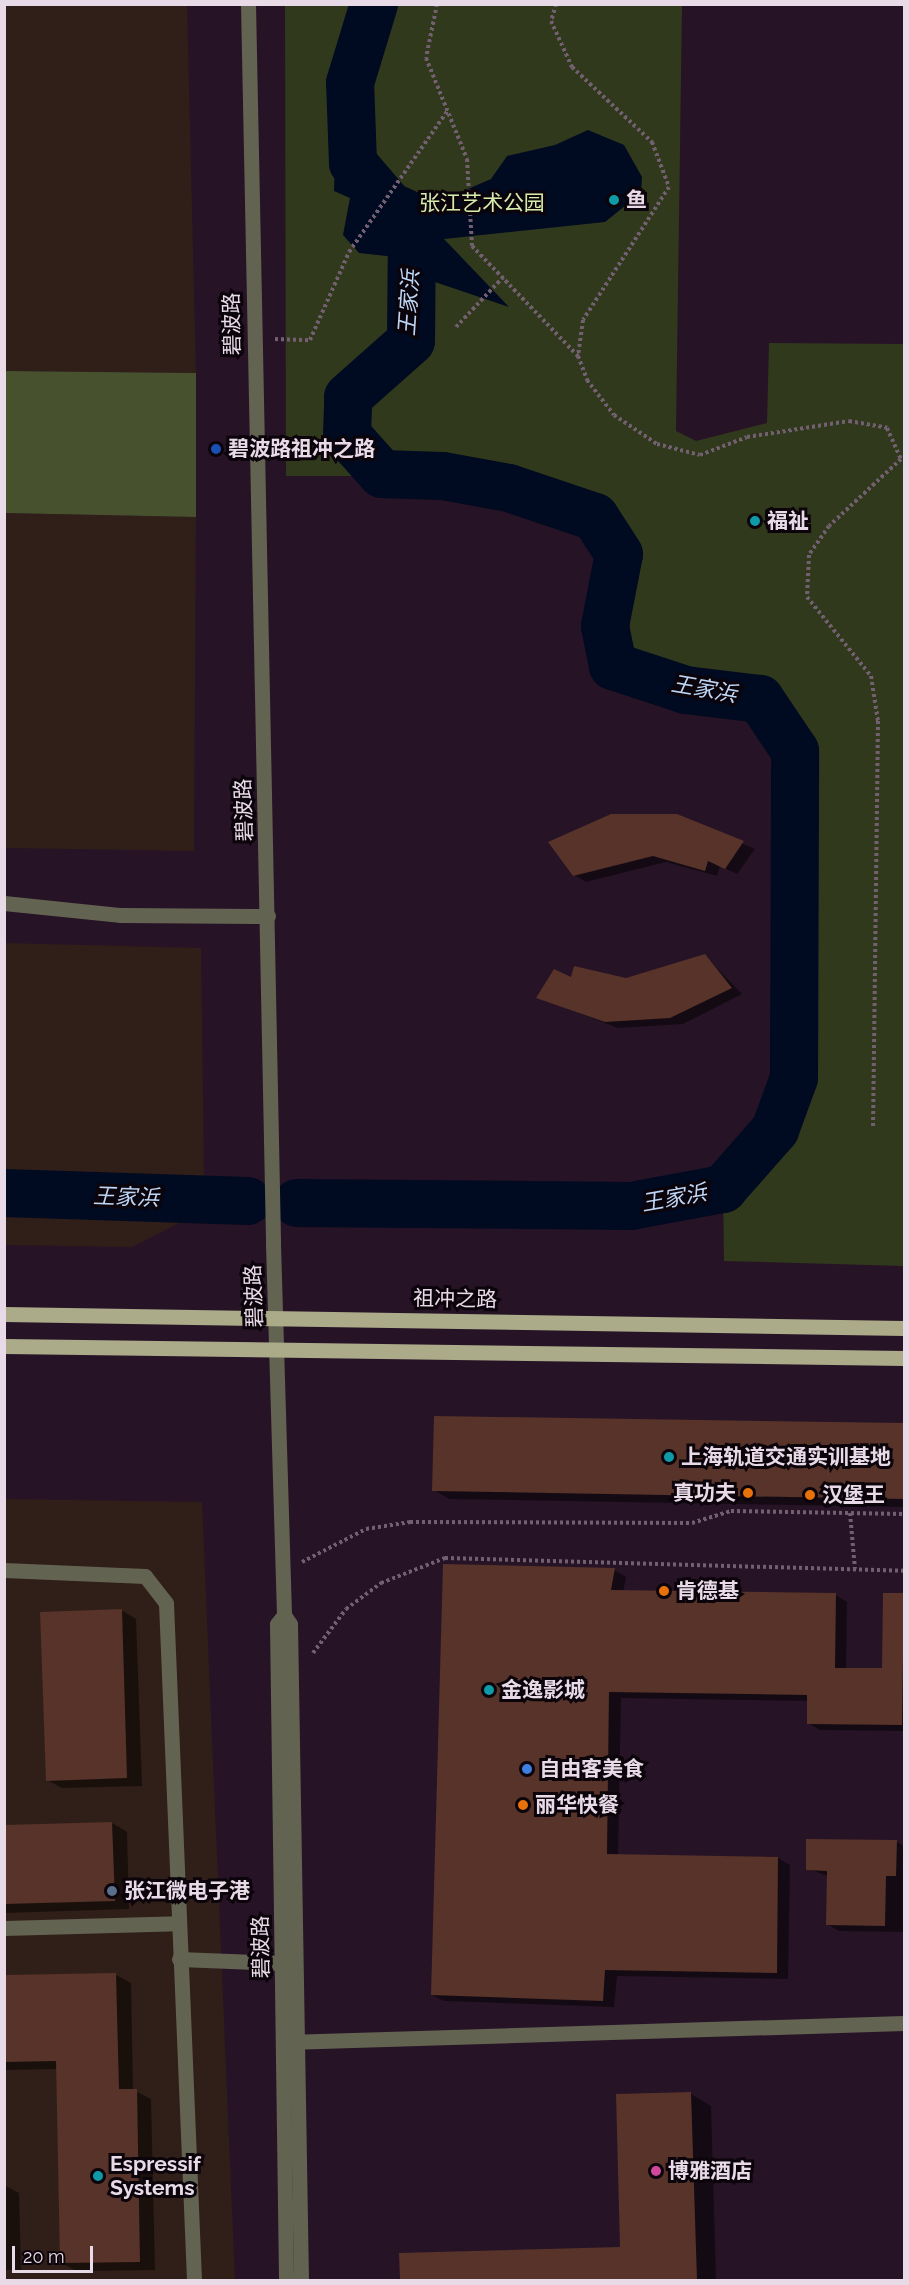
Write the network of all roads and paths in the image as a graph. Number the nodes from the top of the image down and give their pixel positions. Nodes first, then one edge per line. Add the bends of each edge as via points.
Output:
1 (248, 4) edge
2 (437, 4) edge
3 (556, 4) edge
4 (448, 110) junction
5 (504, 276) junction
6 (456, 327) dead end
7 (254, 339) junction
8 (578, 356) junction
9 (903, 460) edge
10 (4, 903) edge
11 (268, 916) junction
12 (873, 1126) dead end
13 (4, 1314) edge
14 (275, 1317) junction
15 (904, 1328) edge
16 (4, 1346) edge
17 (276, 1349) junction
18 (904, 1358) edge
19 (850, 1513) junction
20 (904, 1514) edge
21 (855, 1569) junction
22 (4, 1570) edge
23 (904, 1571) edge
24 (283, 1573) junction
25 (284, 1615) junction
26 (307, 1664) dead end
27 (178, 1923) junction
28 (4, 1928) edge
29 (179, 1959) junction
30 (282, 1963) junction
31 (904, 2023) edge
32 (290, 2042) junction
33 (194, 2280) edge
34 (286, 2280) edge
35 (301, 2280) edge

1 - 7 street, 碧波路
2 - 4 path via 426,58
3 - 8 path via 551,21 572,67 652,142 669,187 583,320
4 - 5 path via 469,181 472,246
4 - 7 path via 349,252 310,340
5 - 6 path
5 - 8 path
7 - 11 street, 碧波路
8 - 9 path via 587,380 614,415 657,444 700,455 756,435 849,421 887,428
9 - 12 path via 829,526 809,555 807,597 871,676 878,721
10 - 11 street via 121,915
11 - 14 street, 碧波路
13 - 14 main road, 祖冲之路
14 - 15 main road, 祖冲之路
14 - 17 street, 碧波路
16 - 17 main road
17 - 18 main road
17 - 24 street, 碧波路
19 - 20 path
19 - 21 path
19 - 24 path via 731,1511 692,1523 410,1522 366,1529
21 - 23 path
21 - 26 path via 445,1558 381,1583 346,1609 321,1636
22 - 27 street via 145,1576 166,1603
24 - 25 street, 碧波路
25 - 30 street, 碧波路 via 277,1623
25 - 32 street, 碧波路 via 290,1624
27 - 28 street
27 - 29 street
29 - 30 street
29 - 33 street
30 - 32 street, 碧波路
31 - 32 street
32 - 34 street, 碧波路
32 - 35 street, 碧波路

